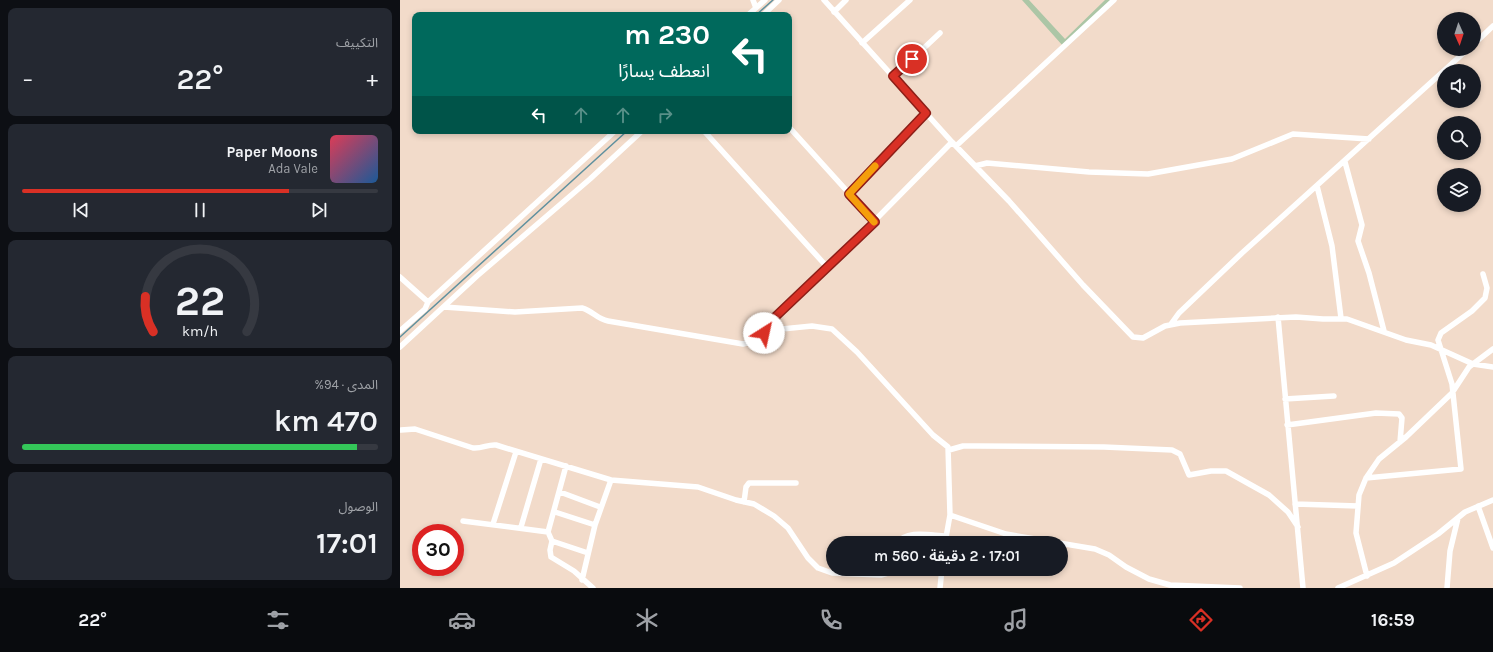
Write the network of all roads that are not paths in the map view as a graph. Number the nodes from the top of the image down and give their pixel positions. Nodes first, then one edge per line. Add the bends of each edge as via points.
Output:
1 (753, 0) edge
2 (765, 0) edge
3 (779, 0) edge
4 (824, 0) edge
5 (846, 0) edge
6 (910, 0) edge
7 (1114, 0) edge
8 (756, 8) junction
9 (751, 12) edge
10 (766, 12) edge
11 (834, 12) junction
12 (1493, 26) edge
13 (940, 33) dead end
14 (1481, 37) edge
15 (862, 43) junction
16 (1460, 56) edge
17 (893, 76) junction
18 (926, 113) junction
19 (792, 130) edge
20 (612, 134) edge
21 (639, 134) edge
22 (707, 134) edge
23 (1369, 139) junction
24 (954, 144) junction
25 (1345, 162) junction
26 (975, 166) junction
27 (1317, 186) junction
28 (849, 194) junction
29 (875, 222) junction
30 (828, 268) junction
31 (1484, 274) dead end
32 (400, 277) edge
33 (428, 302) junction
34 (444, 307) junction
35 (1278, 317) junction
36 (1341, 318) junction
37 (1171, 324) junction
38 (400, 332) edge
39 (1384, 332) junction
40 (764, 333) junction
41 (400, 347) edge
42 (1493, 349) edge
43 (1442, 350) junction
44 (1473, 364) junction
45 (1493, 367) edge
46 (1452, 393) junction
47 (1334, 396) dead end
48 (1285, 400) junction
49 (1287, 425) junction
50 (401, 430) dead end
51 (1400, 442) junction
52 (950, 450) junction
53 (516, 452) junction
54 (541, 459) junction
55 (566, 466) junction
56 (1366, 478) junction
57 (611, 480) junction
58 (796, 483) dead end
59 (560, 492) junction
60 (1493, 500) edge
61 (744, 502) junction
62 (1295, 504) junction
63 (1358, 506) junction
64 (1478, 506) junction
65 (600, 507) junction
66 (555, 512) junction
67 (950, 516) junction
68 (1458, 517) junction
69 (463, 521) dead end
70 (493, 524) junction
71 (595, 525) junction
72 (521, 527) junction
73 (1298, 527) junction
74 (548, 532) junction
75 (906, 536) edge
76 (946, 536) joint
77 (552, 541) junction
78 (1493, 548) edge
79 (588, 552) junction
80 (826, 571) edge
81 (941, 576) edge
82 (1367, 576) junction
83 (582, 580) junction
84 (1193, 587) edge
85 (593, 588) edge
86 (940, 588) edge
87 (1240, 588) edge
88 (1303, 588) edge
89 (1338, 588) edge
90 (1447, 588) edge

1 - 8 street
2 - 8 street
3 - 10 street
4 - 11 street
5 - 11 street
6 - 15 street
7 - 24 street
8 - 9 street
11 - 15 street
12 - 14 street
13 - 17 street
15 - 17 street
16 - 23 street
17 - 18 street
18 - 24 street
18 - 28 street
19 - 28 street
20 - 33 street
21 - 34 street
22 - 30 street
23 - 25 street
23 - 26 street via 1294,134 1232,159 1148,174 1089,172 987,163
24 - 26 street
24 - 29 street
25 - 27 street
25 - 39 street via 1362,225 1358,241 1370,273
26 - 37 street via 1133,337 1143,338
27 - 36 street via 1332,246
27 - 37 street via 1237,258 1179,313
28 - 29 street
29 - 30 street
30 - 40 street via 774,318
31 - 43 street via 1488,288 1485,298 1472,311 1441,333 1438,340
32 - 33 street
33 - 38 street
34 - 40 street via 515,312 582,308 608,321 743,344
34 - 41 street
35 - 36 street
35 - 37 street
35 - 48 street
36 - 39 street
39 - 43 street
40 - 52 street via 800,326 824,326 832,329 858,352 932,435
42 - 44 street
43 - 44 street
43 - 46 street
44 - 45 street
44 - 46 street
46 - 51 street
46 - 56 street via 1461,469
47 - 48 street
48 - 49 street
49 - 51 street via 1376,413 1394,413 1402,418
49 - 62 street
50 - 53 street via 415,429 473,448 494,445
51 - 56 street via 1379,460
52 - 67 street
52 - 73 street via 963,446 992,446 1172,450 1180,454 1188,475 1226,471 1269,495 1288,512
53 - 54 street
53 - 70 street
54 - 55 street
54 - 72 street
55 - 57 street
55 - 59 street
56 - 63 street via 1361,488
57 - 61 street via 698,487
57 - 65 street
58 - 61 street via 749,484 746,487
59 - 65 street
59 - 66 street
60 - 64 street
61 - 80 street via 758,506 785,525 808,558 818,568
62 - 63 street
62 - 73 street
63 - 82 street via 1357,543
64 - 68 street
64 - 78 street
65 - 71 street
66 - 71 street
66 - 74 street
67 - 76 street
67 - 84 street via 1006,534 1095,549 1149,579 1170,585
68 - 82 street via 1427,542 1394,563
68 - 90 street via 1450,551
69 - 70 street
70 - 72 street
71 - 79 street
72 - 74 street
73 - 88 street
74 - 77 street
75 - 76 street
77 - 79 street
77 - 83 street via 551,557 574,570
79 - 83 street
81 - 86 street
82 - 89 street
83 - 85 street
84 - 87 street

